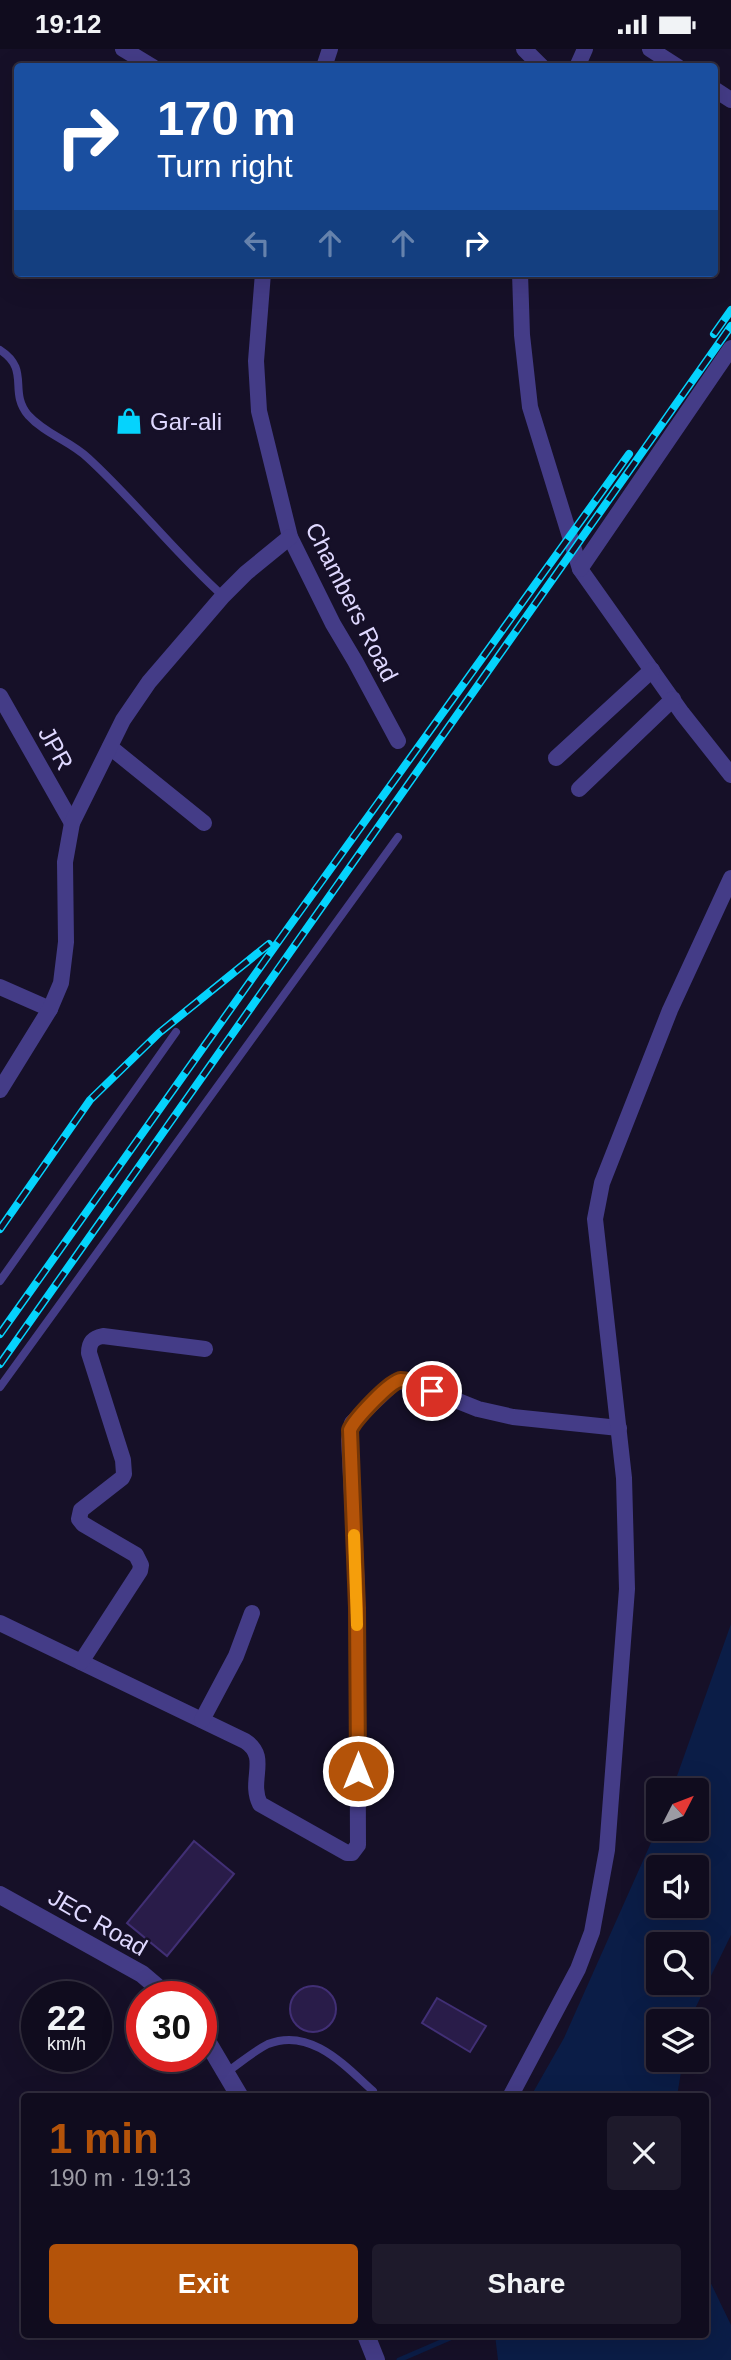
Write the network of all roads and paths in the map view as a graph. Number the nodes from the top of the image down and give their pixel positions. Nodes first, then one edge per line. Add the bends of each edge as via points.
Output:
1 (122, 49) edge
2 (524, 49) edge
3 (650, 49) edge
4 (146, 63) edge
5 (537, 63) edge
6 (672, 63) edge
7 (263, 277) edge
8 (520, 277) edge
9 (731, 348) edge
10 (0, 350) edge
11 (290, 537) junction
12 (580, 569) junction
13 (223, 596) junction
14 (652, 670) junction
15 (0, 696) edge
16 (673, 699) junction
17 (398, 741) dead end
18 (110, 747) junction
19 (556, 758) dead end
20 (731, 775) edge
21 (579, 789) dead end
22 (72, 823) junction
23 (204, 824) dead end
24 (398, 837) dead end
25 (731, 878) edge
26 (0, 987) edge
27 (50, 1009) junction
28 (176, 1032) dead end
29 (0, 1090) edge
30 (0, 1281) edge
31 (205, 1349) dead end
32 (0, 1387) edge
33 (618, 1428) junction
34 (252, 1613) dead end
35 (0, 1623) edge
36 (81, 1662) junction
37 (202, 1720) junction
38 (0, 1895) edge
39 (149, 1981) edge
40 (217, 2056) edge
41 (227, 2072) junction
42 (373, 2091) dead end
43 (238, 2093) edge
44 (512, 2093) edge

1 - 4 street
2 - 5 street
3 - 6 street
7 - 11 street, Chambers Road via 256,361 259,411
8 - 12 street via 530,407
9 - 12 street
10 - 13 lane via 15,363 18,400 27,413 86,457
11 - 13 street
11 - 17 street, Chambers Road
12 - 14 street
13 - 18 street via 149,682
14 - 16 street
14 - 19 street
15 - 22 street, JPR
16 - 20 street
16 - 21 street
18 - 22 street
18 - 23 street
22 - 27 street via 65,862 65,960
24 - 32 lane
25 - 33 street via 670,1010 597,1200 595,1219
26 - 27 street
27 - 29 street
28 - 30 lane
31 - 36 street via 103,1336 89,1345 124,1474 81,1510 79,1519 136,1555 141,1565
33 - 37 street via 513,1417 401,1380 352,1423 358,1699 358,1845 352,1853 260,1804 255,1787 257,1751
33 - 44 street via 624,1478 626,1589 607,1850 592,1932 578,1969
34 - 37 street via 234,1662
35 - 36 street
36 - 37 street
38 - 39 street, JEC Road
40 - 41 street
41 - 42 lane via 265,2046 293,2041 331,2052
41 - 43 street

